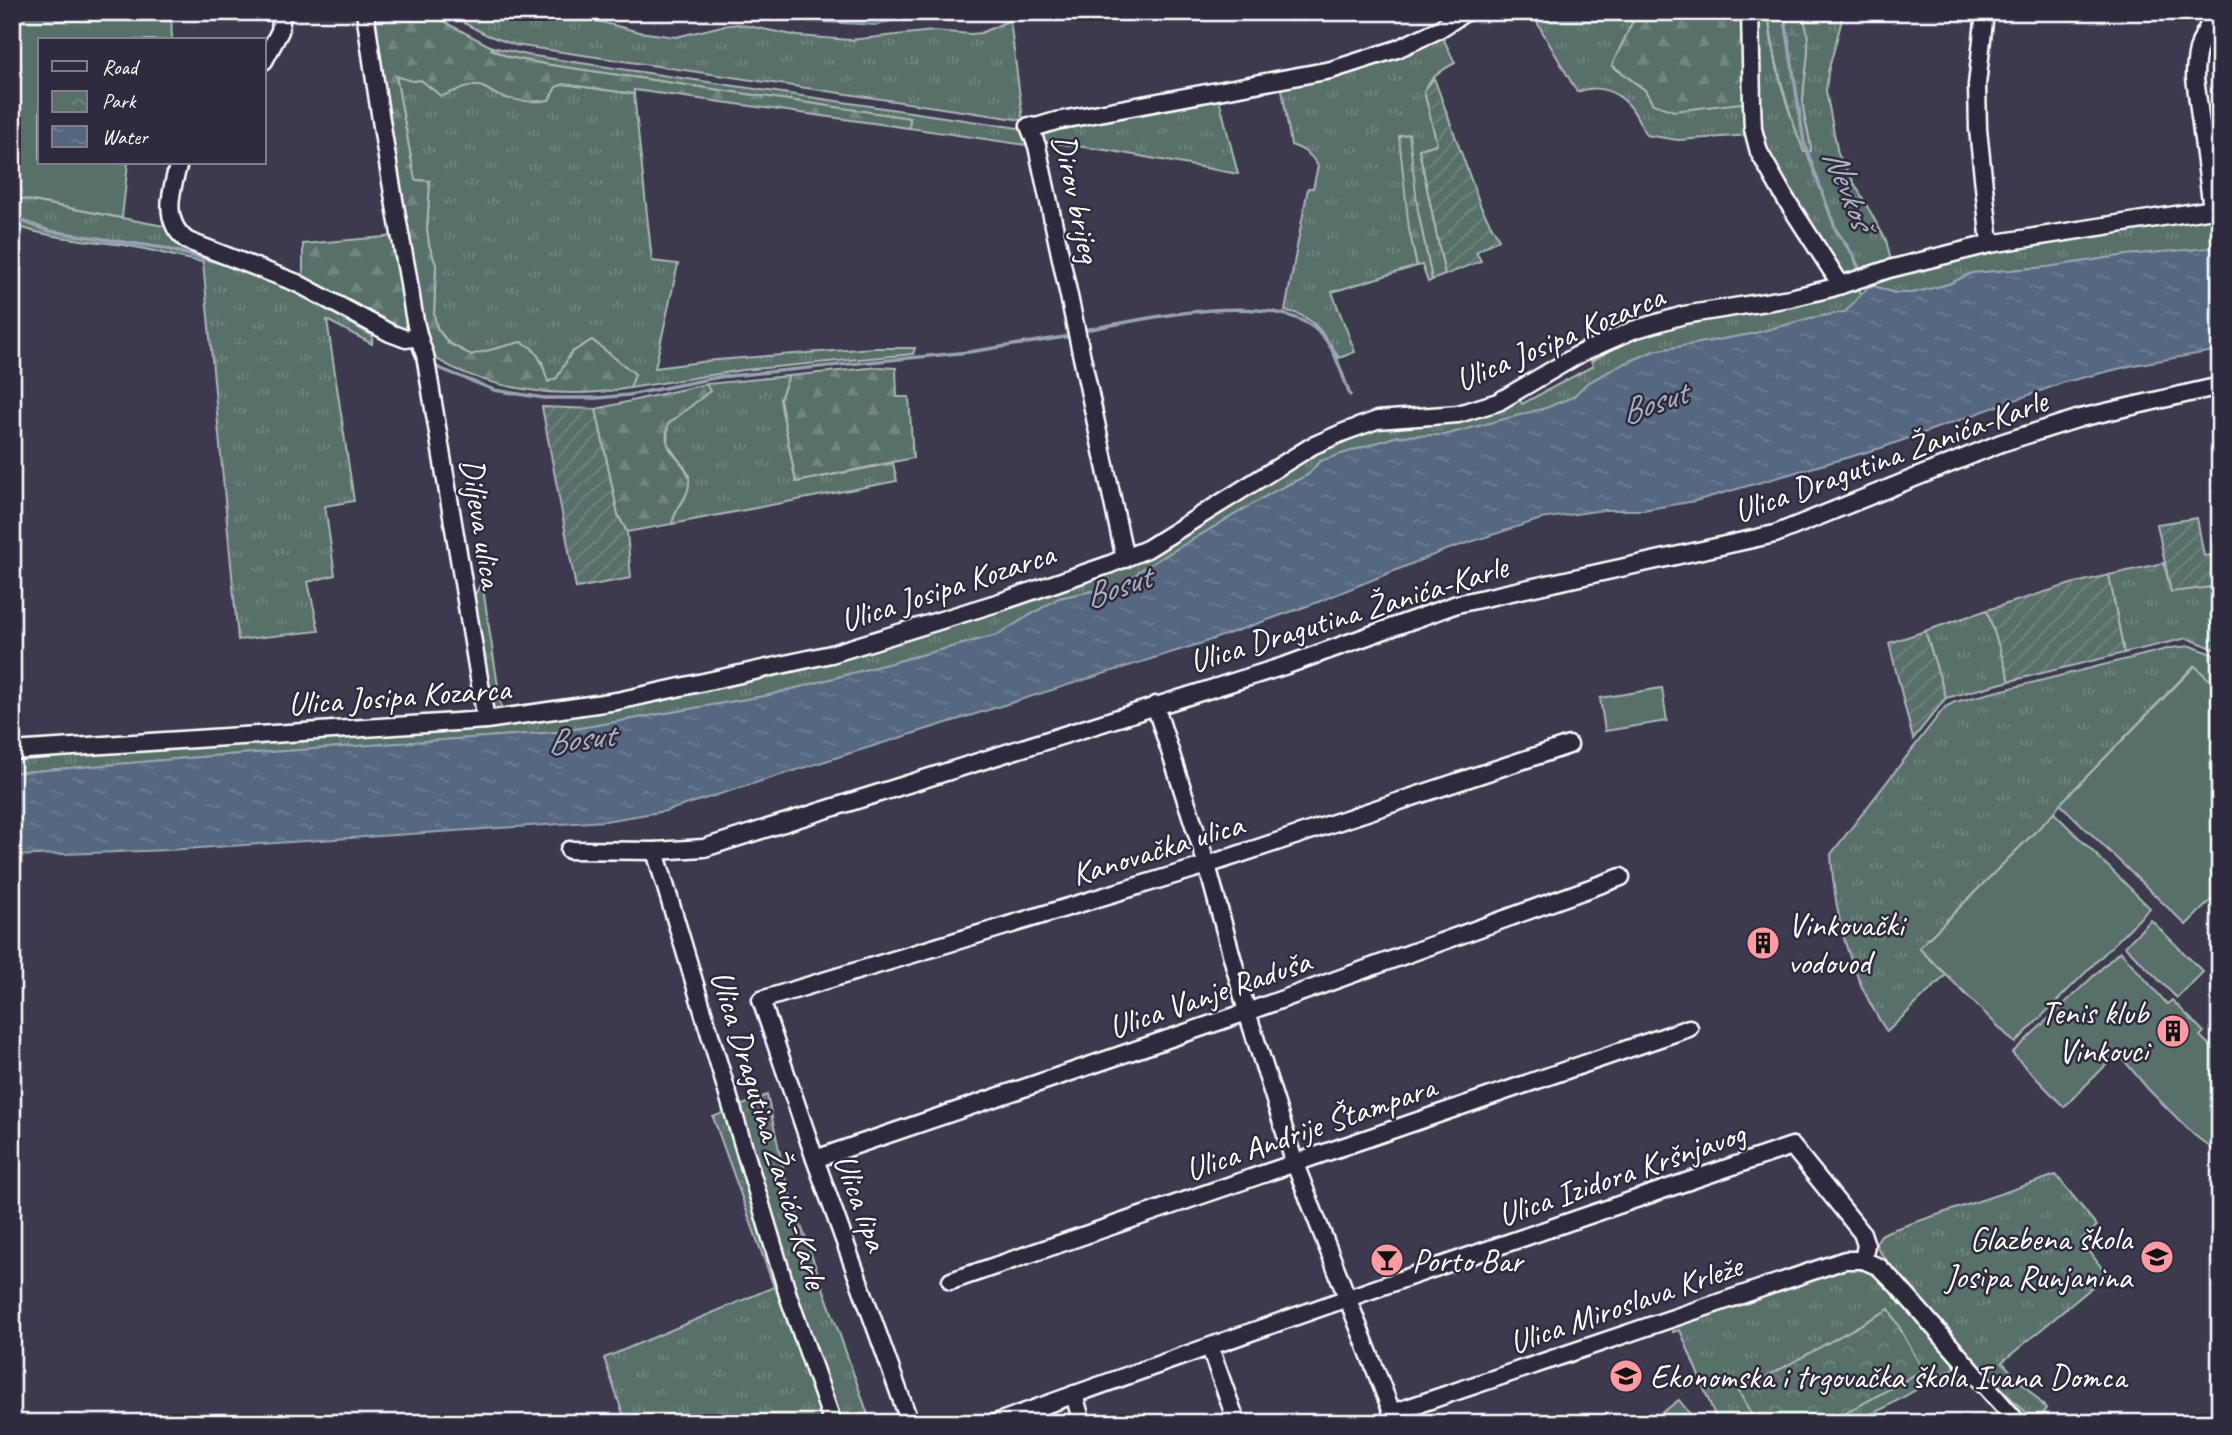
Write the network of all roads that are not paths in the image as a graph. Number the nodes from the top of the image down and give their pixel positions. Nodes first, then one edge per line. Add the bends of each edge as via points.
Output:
1 (282, 12) edge
2 (365, 12) edge
3 (1466, 12) edge
4 (1750, 12) edge
5 (1984, 12) edge
6 (2219, 12) edge
7 (266, 57) edge
8 (179, 164) edge
9 (2216, 208) edge
10 (1990, 244) junction
11 (1847, 283) junction
12 (418, 337) junction
13 (2220, 386) edge
14 (1125, 559) junction
15 (1155, 705) junction
16 (486, 720) junction
17 (1569, 745) dead end
18 (12, 751) edge
19 (569, 850) dead end
20 (655, 851) junction
21 (1207, 864) junction
22 (1621, 877) dead end
23 (761, 1000) joint
24 (1247, 1012) junction
25 (1689, 1028) dead end
26 (815, 1159) junction
27 (1295, 1164) junction
28 (1865, 1253) junction
29 (951, 1281) dead end
30 (1346, 1297) junction
31 (1210, 1348) junction
32 (1074, 1394) junction
33 (1394, 1418) edge
34 (833, 1423) edge
35 (910, 1423) edge
36 (995, 1423) edge
37 (1082, 1423) edge
38 (1237, 1423) edge
39 (2018, 1423) edge

1 - 7 street via 280,31
2 - 12 street, Diljeva ulica
3 - 14 street, Dirov brijeg via 1414,42 1331,70 1029,126
4 - 11 street via 1753,129 1759,152 1785,198
5 - 10 street via 1976,85
6 - 9 street via 2199,41 2195,58
8 - 12 street via 170,209 171,221 181,236 297,283 390,333 406,339
9 - 10 street, Ulica Josipa Kozarca
10 - 11 street, Ulica Josipa Kozarca
11 - 14 street, Ulica Josipa Kozarca via 1765,303 1684,315 1633,330 1581,353 1498,402 1458,414 1377,420 1343,432 1311,446
12 - 16 street, Diljeva ulica via 425,355
13 - 15 street, Ulica Dragutina Žanića-Karle via 2080,418 2001,443 1775,534 1457,604
14 - 16 street, Ulica Josipa Kozarca via 831,654 617,701
15 - 20 street, Ulica Dragutina Žanića-Karle via 704,848
15 - 21 street
16 - 18 street, Ulica Josipa Kozarca
17 - 21 street, Kanovačka ulica
19 - 20 street, Ulica Dragutina Žanića-Karle
20 - 34 street, Ulica Dragutina Žanića-Karle via 788,1295
21 - 23 street, Kanovačka ulica
21 - 24 street
22 - 24 street, Ulica Vanje Raduša
23 - 26 street, Ulica lipa
24 - 26 street, Ulica Vanje Raduša
24 - 27 street
25 - 27 street, Ulica Andrije Štampara
26 - 35 street, Ulica lipa
27 - 29 street, Ulica Andrije Štampara
27 - 30 street
28 - 30 street, Ulica Izidora Kršnjavog via 1862,1233 1792,1146
28 - 33 street, Ulica Miroslava Krleže
28 - 39 street
30 - 31 street, Ulica Izidora Kršnjavog
30 - 33 street
31 - 32 street, Ulica Izidora Kršnjavog
31 - 38 street
32 - 36 street, Ulica Izidora Kršnjavog
32 - 37 street

